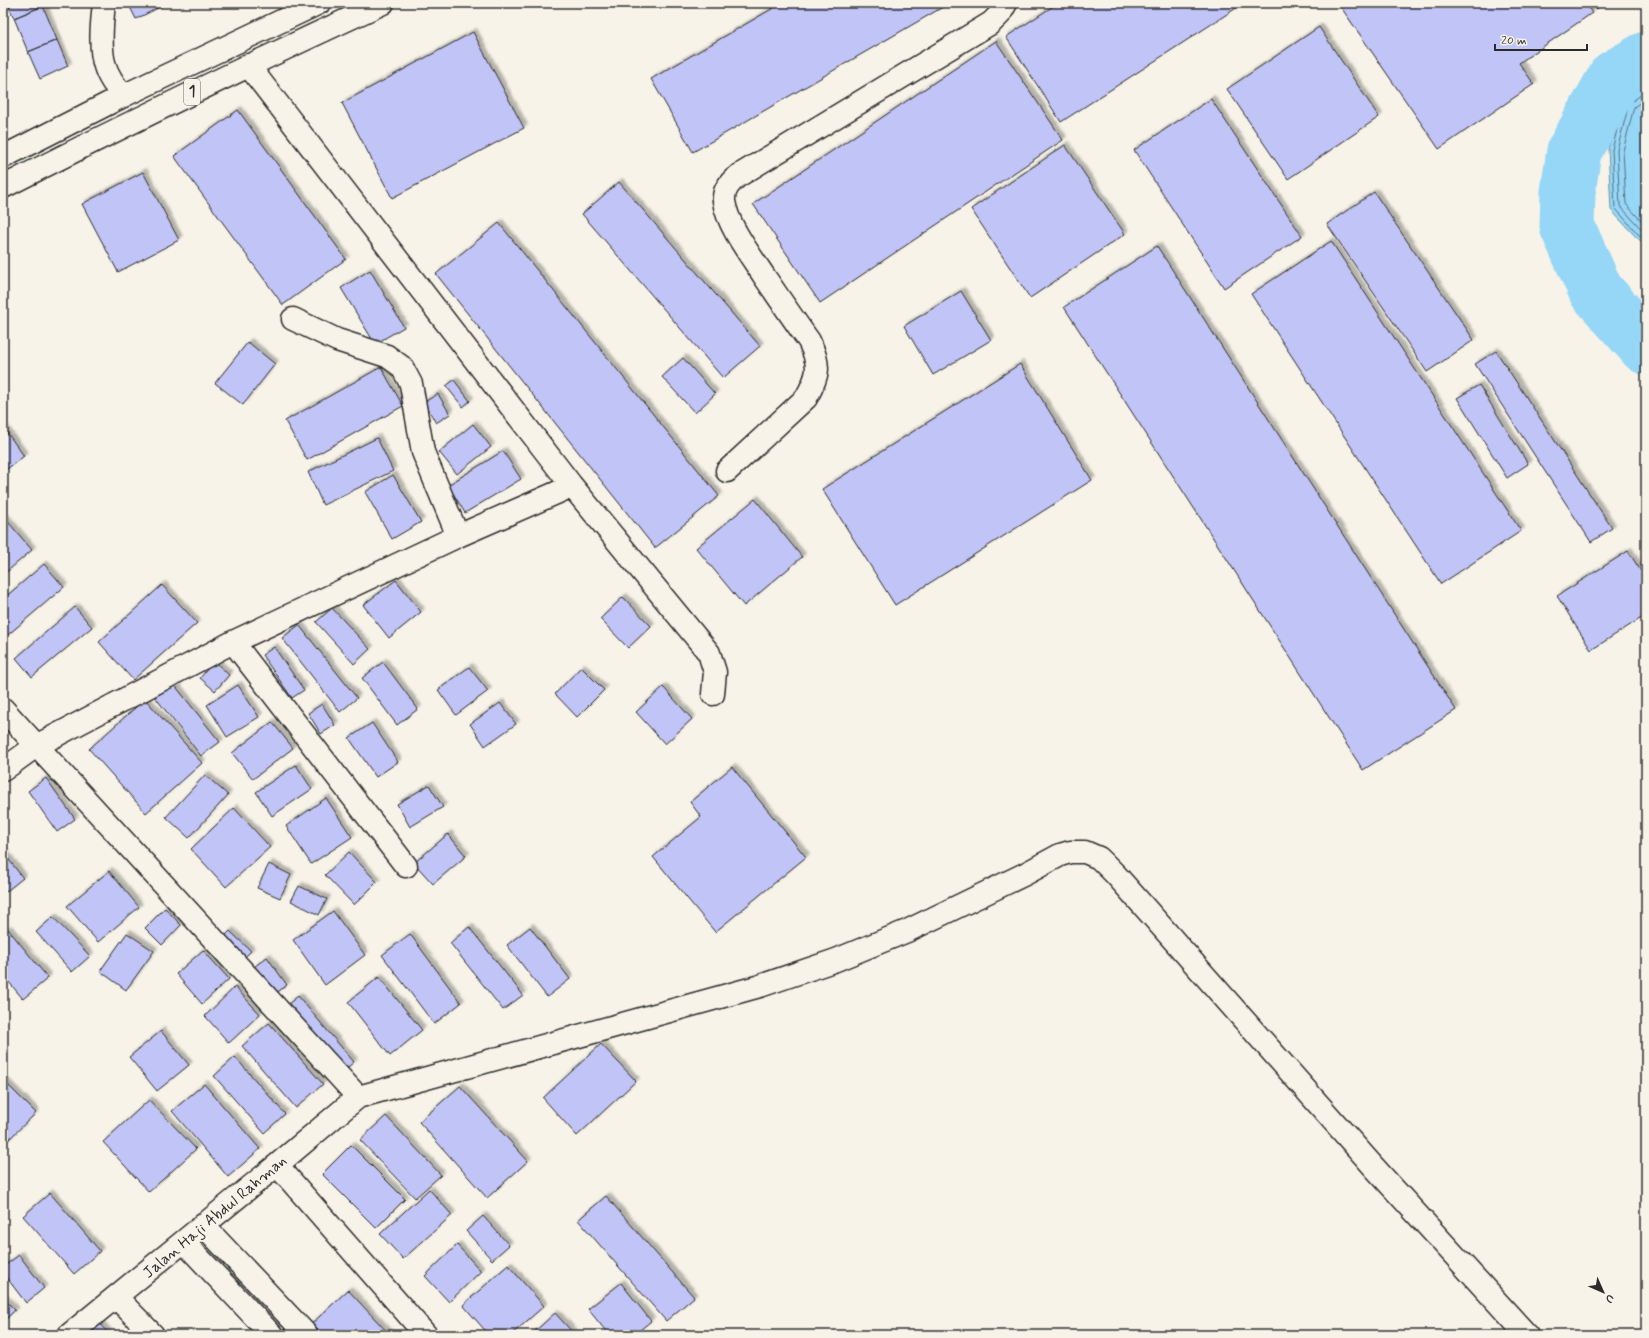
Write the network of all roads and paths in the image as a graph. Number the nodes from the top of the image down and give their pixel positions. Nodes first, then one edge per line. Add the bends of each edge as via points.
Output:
1 (104, 3) edge
2 (319, 3) edge
3 (383, 3) edge
4 (1006, 3) edge
5 (248, 65) junction
6 (123, 96) junction
7 (3, 157) edge
8 (3, 187) edge
9 (293, 318) dead end
10 (728, 471) dead end
11 (572, 486) junction
12 (458, 536) junction
13 (233, 642) junction
14 (713, 694) dead end
15 (3, 709) edge
16 (36, 746) junction
17 (3, 770) edge
18 (406, 866) dead end
19 (358, 1097) junction
20 (278, 1165) junction
21 (203, 1225) junction
22 (184, 1242) junction
23 (117, 1298) junction
24 (69, 1335) edge
25 (152, 1335) edge
26 (272, 1335) edge
27 (307, 1335) edge
28 (426, 1335) edge
29 (1527, 1335) edge

1 - 6 main road via 101,36 104,65
2 - 6 main road, 1
3 - 5 main road, 1
4 - 10 main road via 991,23 730,182 724,200 727,213 742,243 809,341 816,356 818,369 806,398
5 - 8 main road, 1
5 - 11 main road
6 - 7 main road, 1
9 - 12 main road via 337,340 387,356 402,367 411,384 422,452
11 - 12 main road
11 - 14 main road via 710,654 715,672
12 - 13 main road
13 - 16 main road
13 - 18 main road
15 - 16 main road
16 - 17 main road
16 - 19 main road
19 - 20 main road, Jalan Haji Abdul Rahman
19 - 29 main road via 753,988 816,967 907,931 1060,855 1085,852 1099,858 1116,875 1373,1166
20 - 21 main road, Jalan Haji Abdul Rahman
20 - 28 main road
21 - 22 main road, Jalan Haji Abdul Rahman
21 - 27 main road
22 - 23 main road, Jalan Haji Abdul Rahman
22 - 26 main road
23 - 24 main road, Jalan Haji Abdul Rahman
23 - 25 main road

